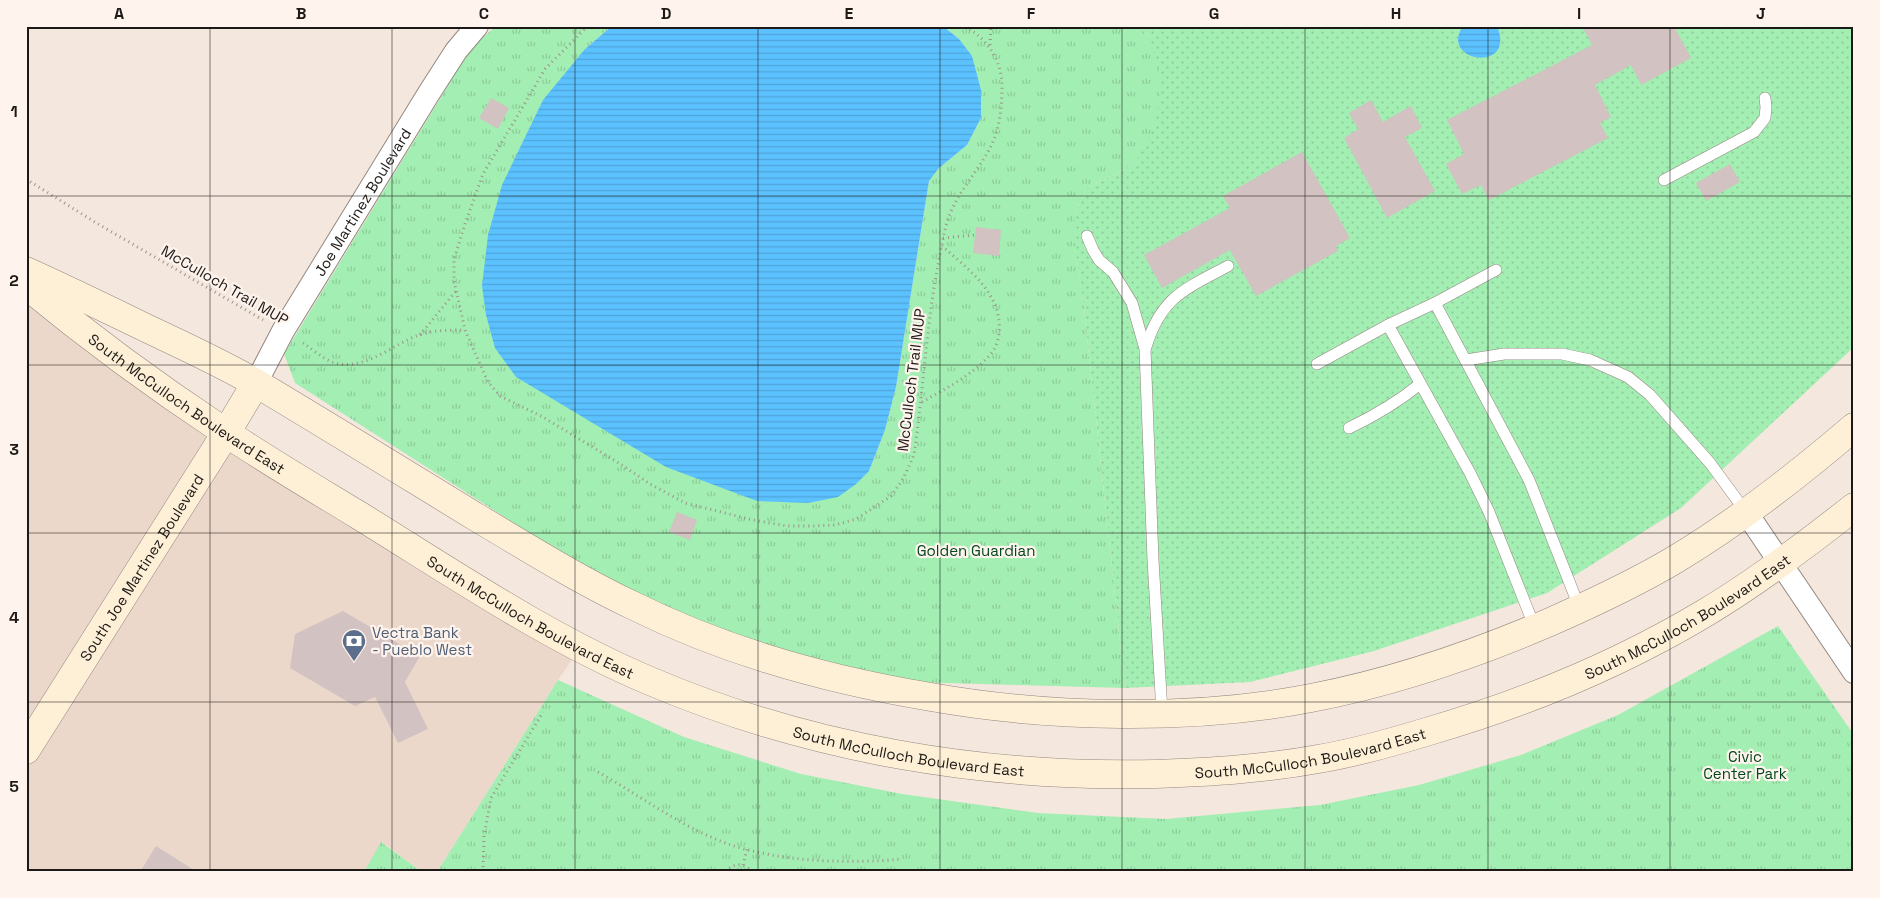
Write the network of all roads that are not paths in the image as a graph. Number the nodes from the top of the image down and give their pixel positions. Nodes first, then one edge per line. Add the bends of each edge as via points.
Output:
1 (478, 26) edge
2 (1765, 98) dead end
3 (1664, 180) dead end
4 (1087, 236) dead end
5 (1228, 266) dead end
6 (1496, 270) dead end
7 (26, 271) edge
8 (26, 285) edge
9 (1435, 303) junction
10 (1388, 325) junction
11 (1146, 349) junction
12 (1466, 360) junction
13 (1317, 364) dead end
14 (256, 383) junction
15 (1420, 384) junction
16 (1854, 427) edge
17 (1349, 428) dead end
18 (226, 434) junction
19 (1854, 507) edge
20 (1746, 512) junction
21 (1781, 563) junction
22 (1580, 608) junction
23 (1535, 628) junction
24 (1854, 672) edge
25 (1162, 712) junction
26 (26, 750) edge

1 - 14 street, Joe Martinez Boulevard via 456,51 429,93 282,331
2 - 3 lane via 1765,118 1754,132
4 - 11 lane via 1099,260 1113,272 1126,291
5 - 11 lane via 1174,297 1151,330
6 - 9 lane
7 - 14 main road
8 - 18 main road, South McCulloch Boulevard East via 104,348
9 - 10 lane
9 - 12 lane
10 - 13 lane
10 - 15 lane
11 - 25 lane
12 - 20 lane via 1504,354 1562,354 1590,360 1628,377 1650,396 1710,463
12 - 22 lane via 1530,480
14 - 18 main road, South Joe Martinez Boulevard
14 - 25 main road via 545,559 634,606 711,640 834,678 974,705 1068,712
15 - 17 lane via 1377,414
15 - 23 lane via 1481,496
16 - 20 main road
18 - 21 main road, South McCulloch Boulevard East via 514,611 649,681 728,710 843,743 966,766 1122,774 1226,770 1317,760 1406,738 1505,706 1617,659 1707,612
18 - 26 main road, South Joe Martinez Boulevard
19 - 21 main road, South McCulloch Boulevard East
20 - 21 street
20 - 22 main road via 1675,559
21 - 24 street
22 - 23 main road
23 - 25 main road via 1437,665 1345,691 1266,705

